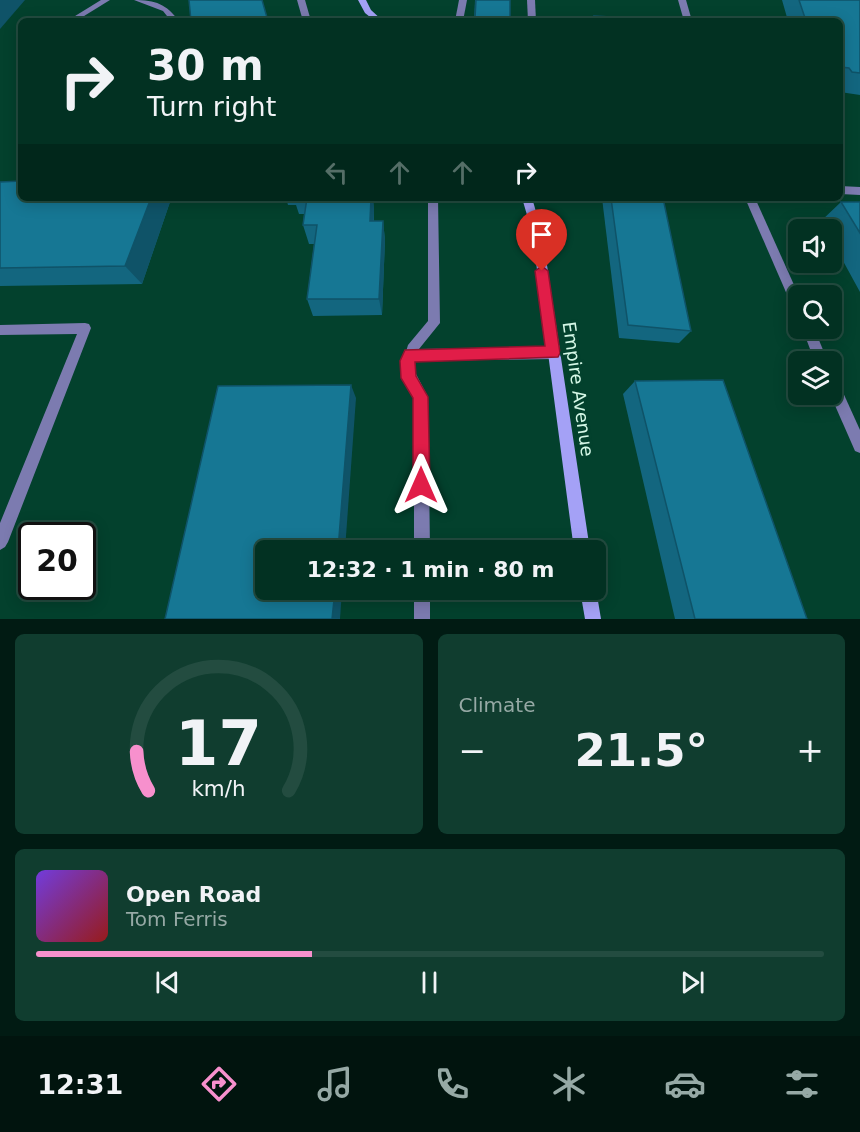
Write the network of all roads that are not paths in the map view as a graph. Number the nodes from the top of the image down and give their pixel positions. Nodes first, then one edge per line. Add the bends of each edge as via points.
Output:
1 (106, 0) edge
2 (138, 0) edge
3 (301, 0) edge
4 (362, 0) edge
5 (463, 0) edge
6 (531, 0) edge
7 (682, 0) edge
8 (75, 18) edge
9 (174, 18) edge
10 (306, 18) edge
11 (376, 18) edge
12 (460, 18) edge
13 (532, 18) edge
14 (687, 18) edge
15 (843, 190) edge
16 (860, 191) edge
17 (433, 201) edge
18 (527, 201) edge
19 (751, 201) edge
20 (789, 285) edge
21 (0, 330) edge
22 (553, 353) junction
23 (410, 355) junction
24 (842, 405) edge
25 (860, 446) edge
26 (422, 540) edge
27 (581, 540) edge
28 (0, 542) edge
29 (422, 600) edge
30 (590, 600) edge
31 (422, 619) edge
32 (593, 619) edge

1 - 8 lane
2 - 9 lane via 166,9
3 - 10 lane
4 - 11 street
5 - 12 lane
6 - 13 lane
7 - 14 lane
15 - 16 lane
17 - 23 lane via 434,323
18 - 22 street, Empire Avenue via 537,232
19 - 20 lane
21 - 28 lane via 86,328
22 - 23 lane
22 - 27 street, Empire Avenue
23 - 26 lane via 409,378 421,397
24 - 25 lane
29 - 31 lane
30 - 32 street

